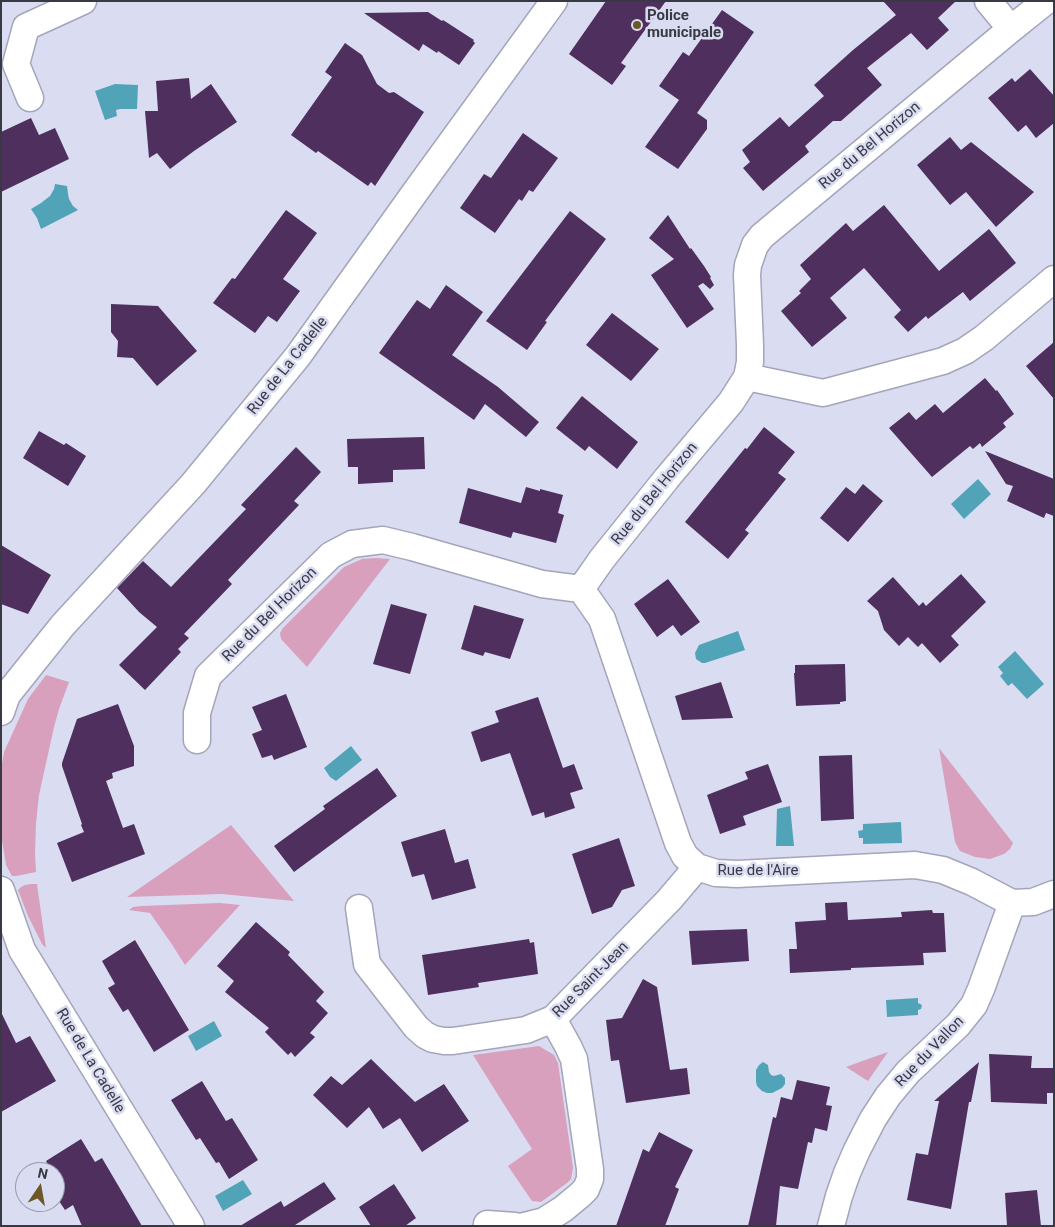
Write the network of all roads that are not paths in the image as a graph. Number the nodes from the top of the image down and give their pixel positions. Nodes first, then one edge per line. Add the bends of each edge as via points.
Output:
1 (83, 1) edge
2 (554, 1) edge
3 (988, 1) edge
4 (1046, 1) edge
5 (1011, 29) junction
6 (30, 98) dead end
7 (1054, 279) edge
8 (747, 377) junction
9 (581, 589) junction
10 (1, 712) edge
11 (198, 740) dead end
12 (697, 867) junction
13 (1, 890) edge
14 (1054, 894) edge
15 (1012, 903) junction
16 (359, 908) dead end
17 (553, 1019) junction
18 (487, 1224) dead end
19 (191, 1226) edge
20 (515, 1226) edge
21 (524, 1226) edge
22 (831, 1226) edge

1 - 6 street via 26,27 16,64
2 - 10 street, Rue de La Cadelle via 298,356 192,484 64,626 8,695
3 - 5 street
4 - 5 street, Rue du Bel Horizon
5 - 8 street, Rue du Bel Horizon via 755,245 747,275 750,362
7 - 8 street via 984,338 943,361 823,393
8 - 9 street, Rue du Bel Horizon via 731,402
9 - 11 street, Rue du Bel Horizon via 542,584 383,540 352,544 331,555 208,676 197,713
9 - 12 street, Rue de l'Aire via 602,619 681,849
12 - 15 street, Rue de l'Aire via 716,873 737,874 915,865 943,870
12 - 17 street, Rue Saint-Jean via 670,900
13 - 19 street, Rue de La Cadelle via 22,950
14 - 15 street via 1033,902
15 - 22 street, Rue du Vallon via 974,1004 958,1025 908,1072 888,1096 850,1165
16 - 17 street, Rue Saint-Jean via 368,964 416,1028 425,1035 453,1041 526,1030
17 - 21 street via 574,1059 590,1179 580,1195 563,1209 544,1222
18 - 20 street

